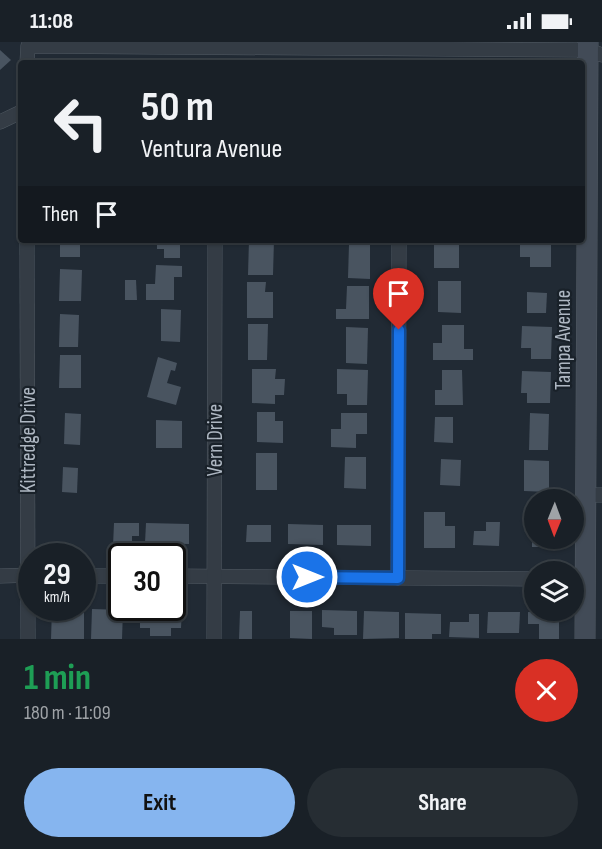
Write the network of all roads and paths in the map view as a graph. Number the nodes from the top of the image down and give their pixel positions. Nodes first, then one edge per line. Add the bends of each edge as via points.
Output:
1 (154, 45) edge
2 (593, 49) edge
3 (400, 52) edge
4 (215, 56) edge
5 (27, 60) edge
6 (18, 113) edge
7 (0, 122) edge
8 (27, 243) edge
9 (215, 243) edge
10 (399, 243) edge
11 (594, 495) edge
12 (30, 543) edge
13 (582, 561) edge
14 (0, 575) edge
15 (18, 575) edge
16 (186, 576) edge
17 (215, 576) junction
18 (398, 578) junction
19 (524, 579) edge
20 (29, 621) edge
21 (583, 621) edge
22 (28, 639) edge
23 (214, 639) edge
24 (585, 639) edge

1 - 4 street
1 - 5 street via 28,46
2 - 3 street
2 - 11 street, Tampa Avenue
3 - 4 street
6 - 7 street
8 - 12 street, Kittredge Drive
9 - 17 street, Vern Drive
10 - 18 street
11 - 13 street, Tampa Avenue
14 - 15 street
16 - 17 street
17 - 18 street
17 - 23 street, Vern Drive
18 - 19 street
20 - 22 street, Kittredge Drive
21 - 24 street, Tampa Avenue

